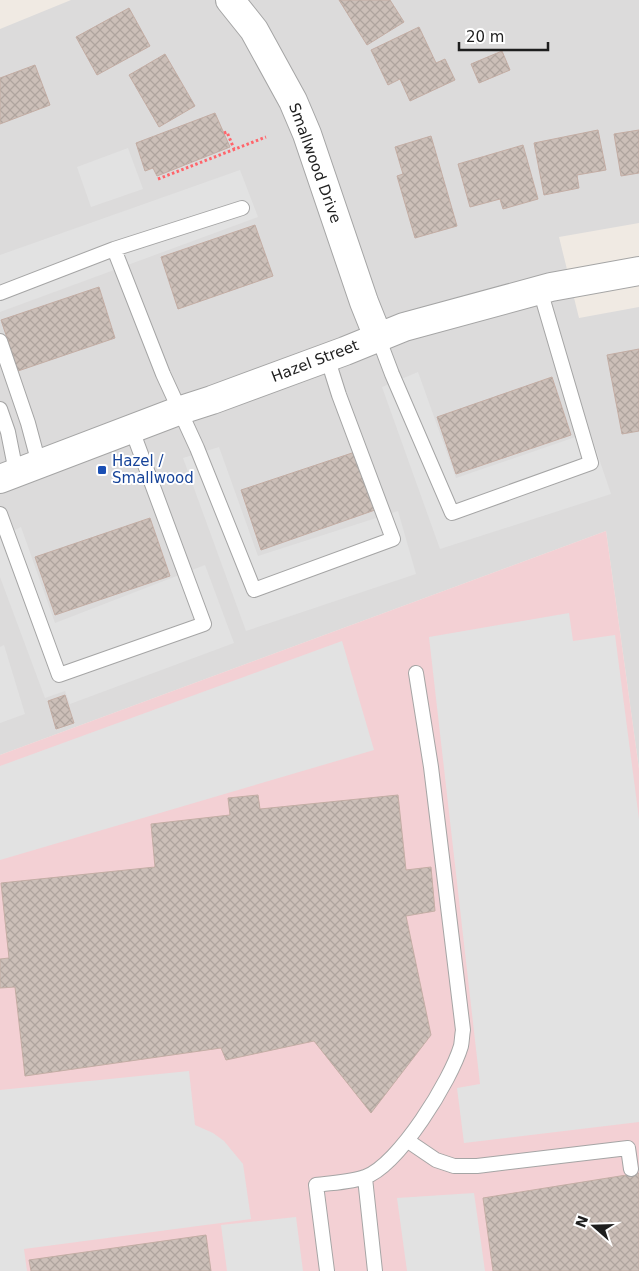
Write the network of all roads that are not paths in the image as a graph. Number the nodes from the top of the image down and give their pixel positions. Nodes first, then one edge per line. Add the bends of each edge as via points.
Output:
1 (230, 0) edge
2 (242, 208) dead end
3 (114, 249) junction
4 (639, 271) edge
5 (540, 290) junction
6 (0, 292) edge
7 (378, 337) junction
8 (0, 341) edge
9 (328, 357) junction
10 (0, 409) edge
11 (180, 410) junction
12 (132, 430) junction
13 (18, 472) edge
14 (0, 514) edge
15 (416, 673) dead end
16 (408, 1141) junction
17 (631, 1168) dead end
18 (365, 1178) junction
19 (327, 1271) edge
20 (375, 1271) edge

1 - 7 street, Smallwood Drive via 254,30 308,134
2 - 3 lane
3 - 6 lane
3 - 11 lane
4 - 5 street, Hazel Street
5 - 7 street, Hazel Street
5 - 7 lane via 590,463 452,513
7 - 9 street, Hazel Street
8 - 13 lane via 28,423
9 - 11 street, Hazel Street
9 - 11 lane via 393,539 254,590
10 - 13 lane
11 - 12 street, Hazel Street
12 - 13 street, Hazel Street
12 - 14 lane via 204,624 59,675
15 - 16 lane via 434,786 463,1030 461,1046 443,1085
16 - 17 lane via 436,1160 454,1166 628,1148
16 - 18 lane via 383,1167
18 - 19 lane via 316,1185
18 - 20 lane

